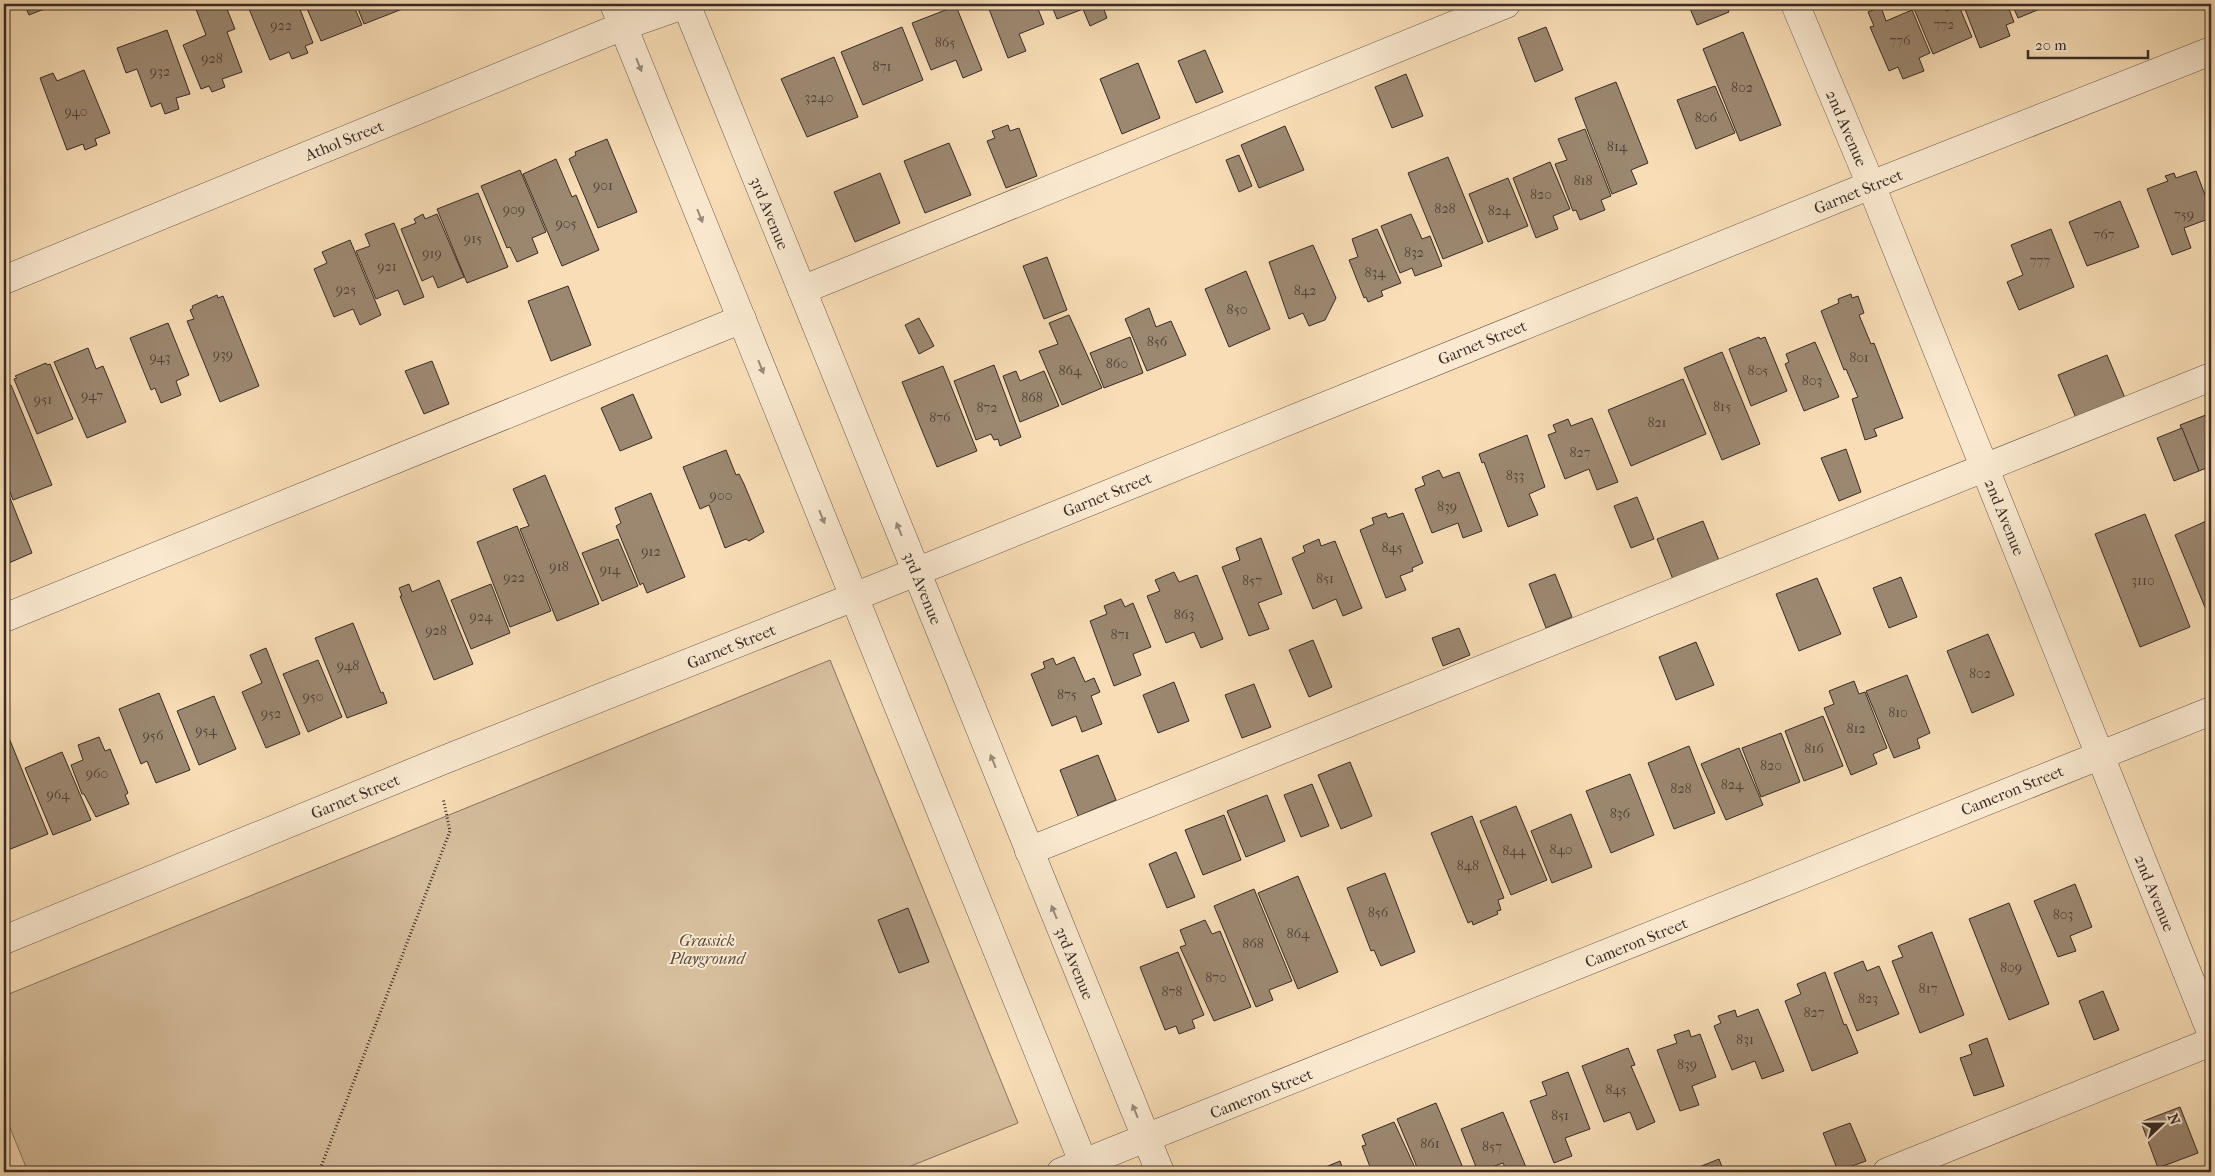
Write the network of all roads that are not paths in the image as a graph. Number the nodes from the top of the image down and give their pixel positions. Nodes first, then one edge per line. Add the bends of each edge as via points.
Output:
1 (686, 4) edge
2 (1506, 4) edge
3 (1795, 4) edge
4 (619, 15) edge
5 (2211, 51) edge
6 (1871, 185) junction
7 (4, 280) edge
8 (802, 290) junction
9 (742, 319) junction
10 (2211, 377) edge
11 (1986, 468) junction
12 (916, 572) junction
13 (854, 598) junction
14 (4, 618) edge
15 (2211, 711) edge
16 (2099, 755) junction
17 (1029, 851) junction
18 (4, 940) edge
19 (2211, 1032) edge
20 (2211, 1042) edge
21 (1146, 1139) junction
22 (1077, 1169) edge
23 (1160, 1172) edge
24 (1887, 1172) edge

1 - 4 street, Athol Street
1 - 8 street, 3rd Avenue
2 - 8 street
3 - 6 street, 2nd Avenue
4 - 7 street, Athol Street
4 -> 9 street
5 - 6 street, Garnet Street
6 - 11 street, 2nd Avenue
6 - 12 street, Garnet Street
12 -> 8 street, 3rd Avenue
9 -> 13 street
9 - 14 street
10 - 11 street
11 - 16 street, 2nd Avenue
11 - 17 street
12 - 13 street, Garnet Street
17 -> 12 street, 3rd Avenue
13 - 18 street, Garnet Street via 436,763
13 - 22 street
15 - 16 street, Cameron Street
16 - 19 street, 2nd Avenue
16 - 21 street, Cameron Street
21 -> 17 street, 3rd Avenue
20 - 24 street
21 - 22 street, Cameron Street
21 - 23 street, 3rd Avenue

